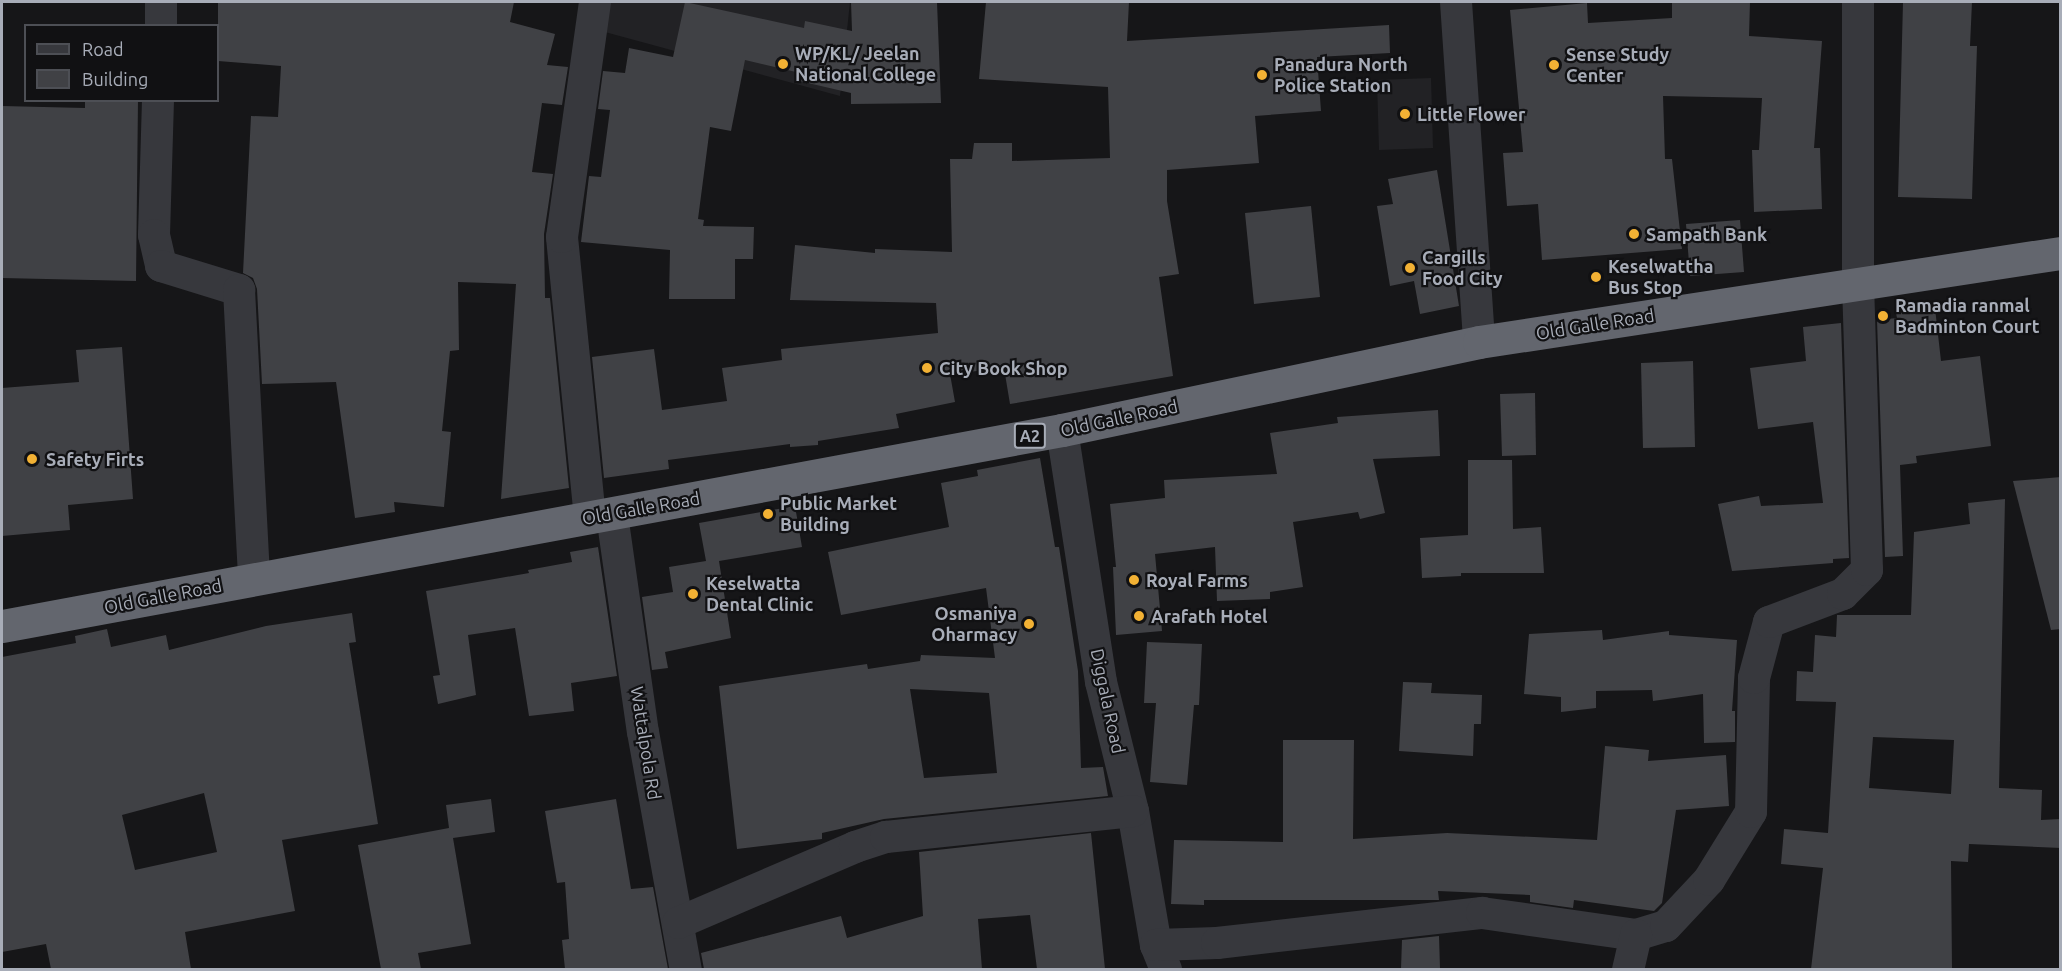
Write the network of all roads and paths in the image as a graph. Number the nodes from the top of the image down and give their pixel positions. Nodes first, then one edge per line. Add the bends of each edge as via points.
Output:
1 (161, 2) edge
2 (595, 2) edge
3 (1456, 2) edge
4 (1858, 2) edge
5 (161, 24) edge
6 (158, 102) edge
7 (2061, 253) edge
8 (1858, 284) junction
9 (1479, 342) junction
10 (1062, 430) junction
11 (601, 516) junction
12 (254, 580) junction
13 (2, 627) edge
14 (1133, 811) junction
15 (678, 923) junction
16 (1636, 935) junction
17 (1161, 957) edge
18 (686, 969) edge
19 (1628, 969) edge

1 - 5 street
2 - 11 street, Wattalpola Rd via 562,237
3 - 9 street
4 - 8 street
6 - 12 street via 154,235 161,266 239,290
7 - 8 highway, Old Galle Road / A2
8 - 9 highway, Old Galle Road / A2
8 - 16 street via 1867,570 1843,594 1769,622 1754,678 1751,812 1709,880 1666,926
9 - 10 highway, Old Galle Road / A2
10 - 11 highway, Old Galle Road / A2
10 - 14 street, Diggala Road via 1101,682
11 - 12 highway, Old Galle Road / A2
11 - 15 street, Wattalpola Rd
12 - 13 highway, Old Galle Road / A2
14 - 15 street via 886,837
14 - 17 street, Diggala Road
15 - 18 street, Wattalpola Rd
16 - 17 street via 1482,913 1217,943
16 - 19 street

